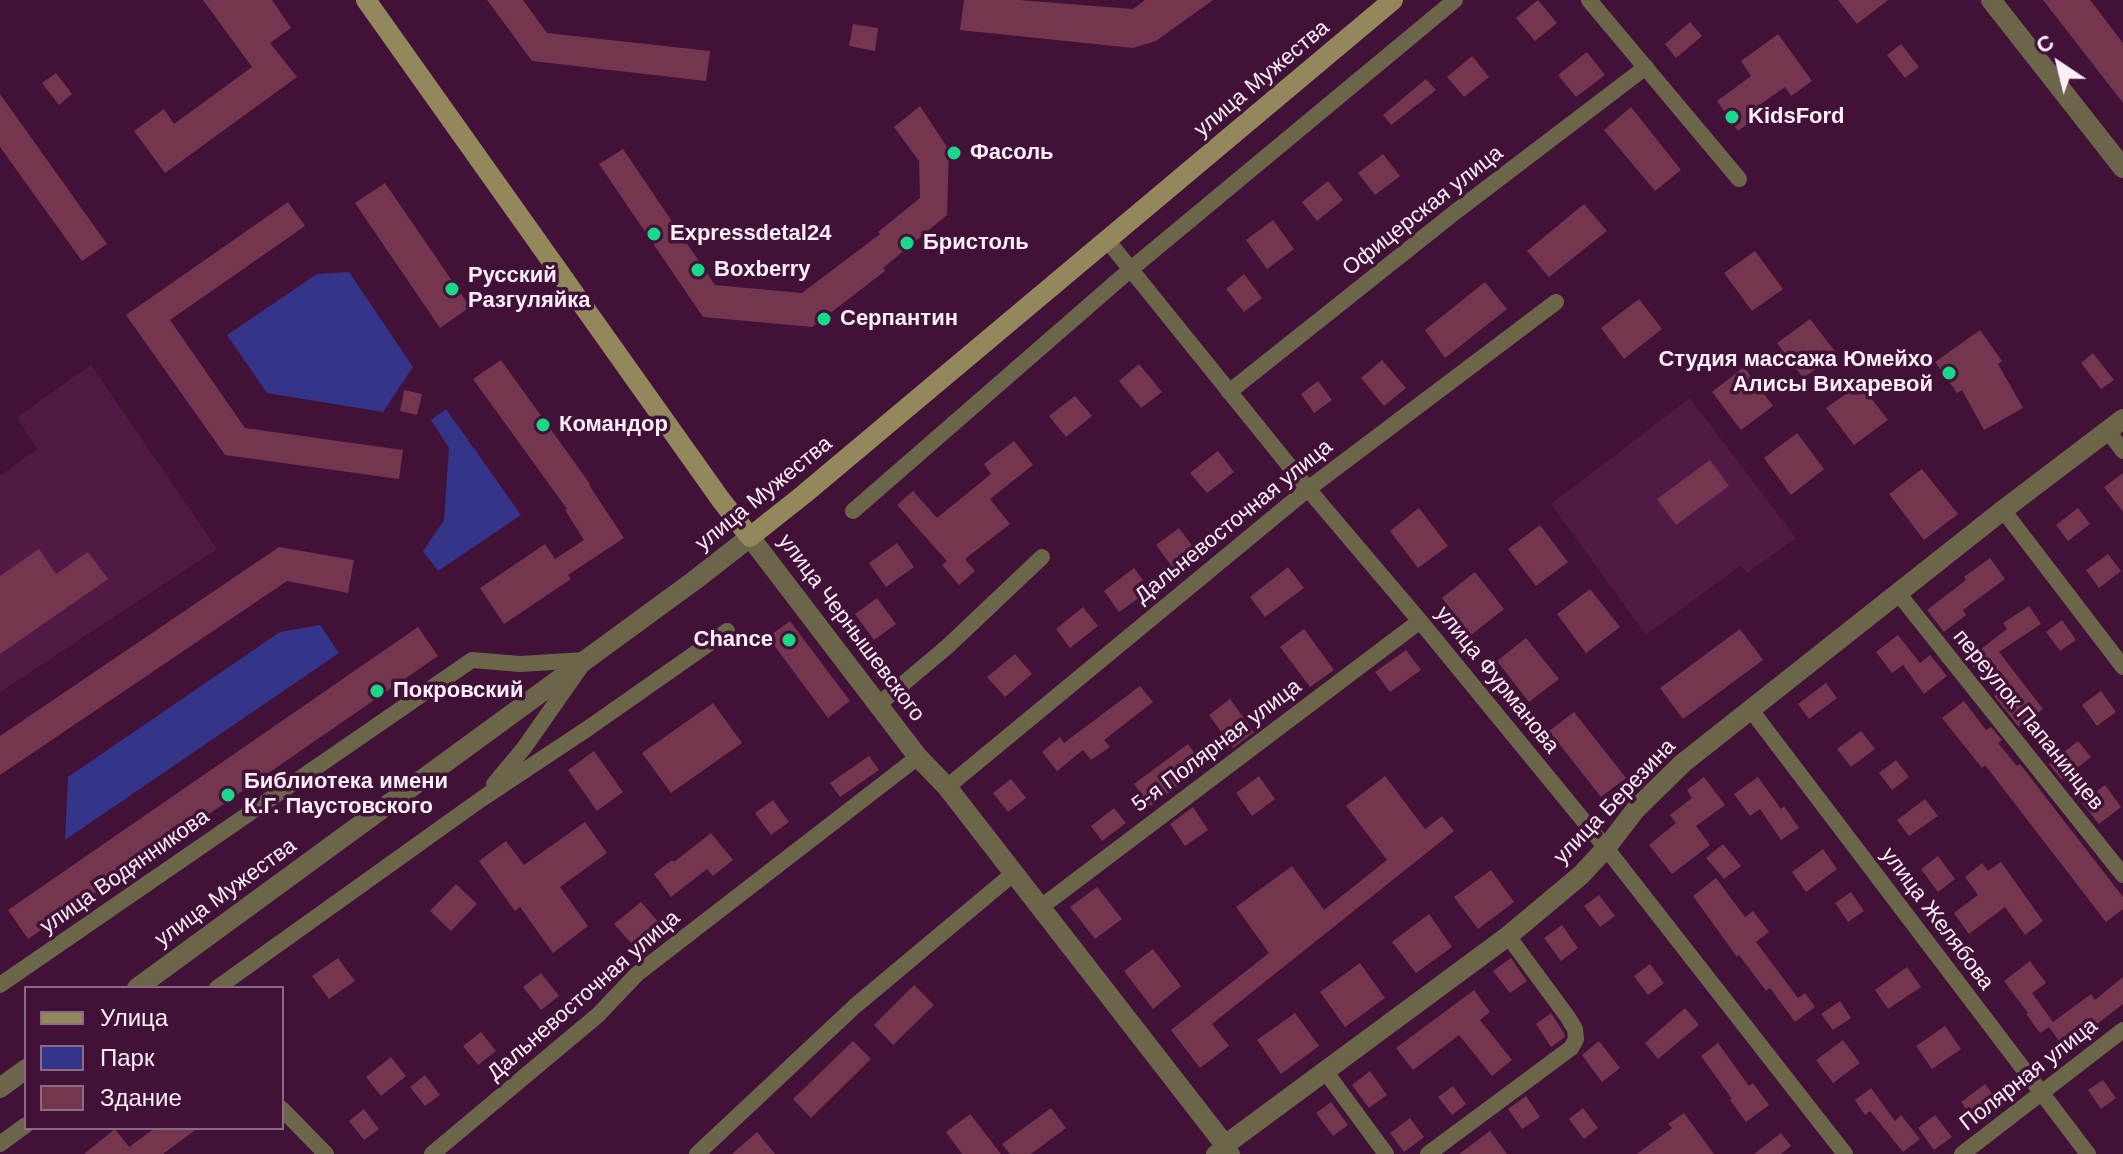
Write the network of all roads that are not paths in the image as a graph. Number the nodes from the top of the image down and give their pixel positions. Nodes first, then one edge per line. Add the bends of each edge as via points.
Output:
1 (366, 0) edge
2 (1393, 0) edge
3 (1455, 0) edge
4 (1589, 0) edge
5 (1991, 0) edge
6 (1646, 67) junction
7 (2123, 168) edge
8 (1739, 179) dead end
9 (1107, 240) junction
10 (1131, 269) junction
11 (1556, 302) dead end
12 (1229, 392) junction
13 (2116, 425) edge
14 (2123, 451) edge
15 (1308, 489) junction
16 (2003, 510) junction
17 (853, 511) dead end
18 (750, 537) junction
19 (1042, 557) dead end
20 (1898, 593) junction
21 (1420, 621) junction
22 (727, 631) dead end
23 (585, 660) junction
24 (2123, 667) edge
25 (879, 704) junction
26 (1751, 710) junction
27 (918, 757) junction
28 (947, 787) junction
29 (480, 800) junction
30 (1606, 848) junction
31 (1014, 873) junction
32 (2123, 875) edge
33 (1041, 907) junction
34 (1508, 936) junction
35 (0, 985) edge
36 (140, 986) edge
37 (220, 986) edge
38 (2123, 1030) edge
39 (24, 1070) edge
40 (1325, 1071) junction
41 (0, 1088) edge
42 (2041, 1093) junction
43 (284, 1111) edge
44 (24, 1126) edge
45 (0, 1144) edge
46 (1224, 1151) edge
47 (326, 1154) edge
48 (432, 1154) edge
49 (697, 1154) edge
50 (1386, 1154) edge
51 (1428, 1154) edge
52 (1845, 1154) edge
53 (1962, 1154) edge
54 (2088, 1154) edge

1 - 18 main road, улица Чернышевского
2 - 9 main road, улица Мужества
3 - 10 street
4 - 6 street
5 - 7 street
6 - 8 street
6 - 12 street, Офицерская улица
9 - 10 street, улица Фурманова
9 - 18 main road, улица Мужества
10 - 12 street, улица Фурманова
10 - 17 street
11 - 15 street, Дальневосточная улица
12 - 15 street, улица Фурманова
13 - 14 street
13 - 16 street, улица Березина
15 - 21 street, улица Фурманова
15 - 28 street, Дальневосточная улица
16 - 20 street, улица Березина
16 - 24 street
18 - 23 street, улица Мужества
18 - 25 street, улица Чернышевского
19 - 25 street
20 - 26 street, улица Березина
20 - 32 street, переулок Папанинцев
21 - 30 street, улица Фурманова
21 - 33 street, 5-я Полярная улица
22 - 29 street
23 - 29 street
23 - 35 street, улица Водянникова via 472,660
23 - 36 street, улица Мужества
25 - 27 street, улица Чернышевского
26 - 30 street, улица Березина via 1683,763
26 - 42 street, улица Желябова
27 - 28 street, улица Чернышевского
27 - 48 street, Дальневосточная улица via 637,974 598,1015
28 - 31 street, улица Чернышевского
29 - 37 street
30 - 34 street, улица Березина
30 - 52 street, улица Фурманова
31 - 33 street, улица Чернышевского
31 - 49 street via 855,1006
33 - 46 street, улица Чернышевского
34 - 40 street, улица Березина
34 - 51 street via 1567,1016 1576,1039 1571,1048
38 - 42 street, Полярная улица
39 - 41 street
40 - 46 street, улица Березина
40 - 50 street
42 - 53 street, Полярная улица
42 - 54 street, улица Желябова
43 - 47 street
44 - 45 street

